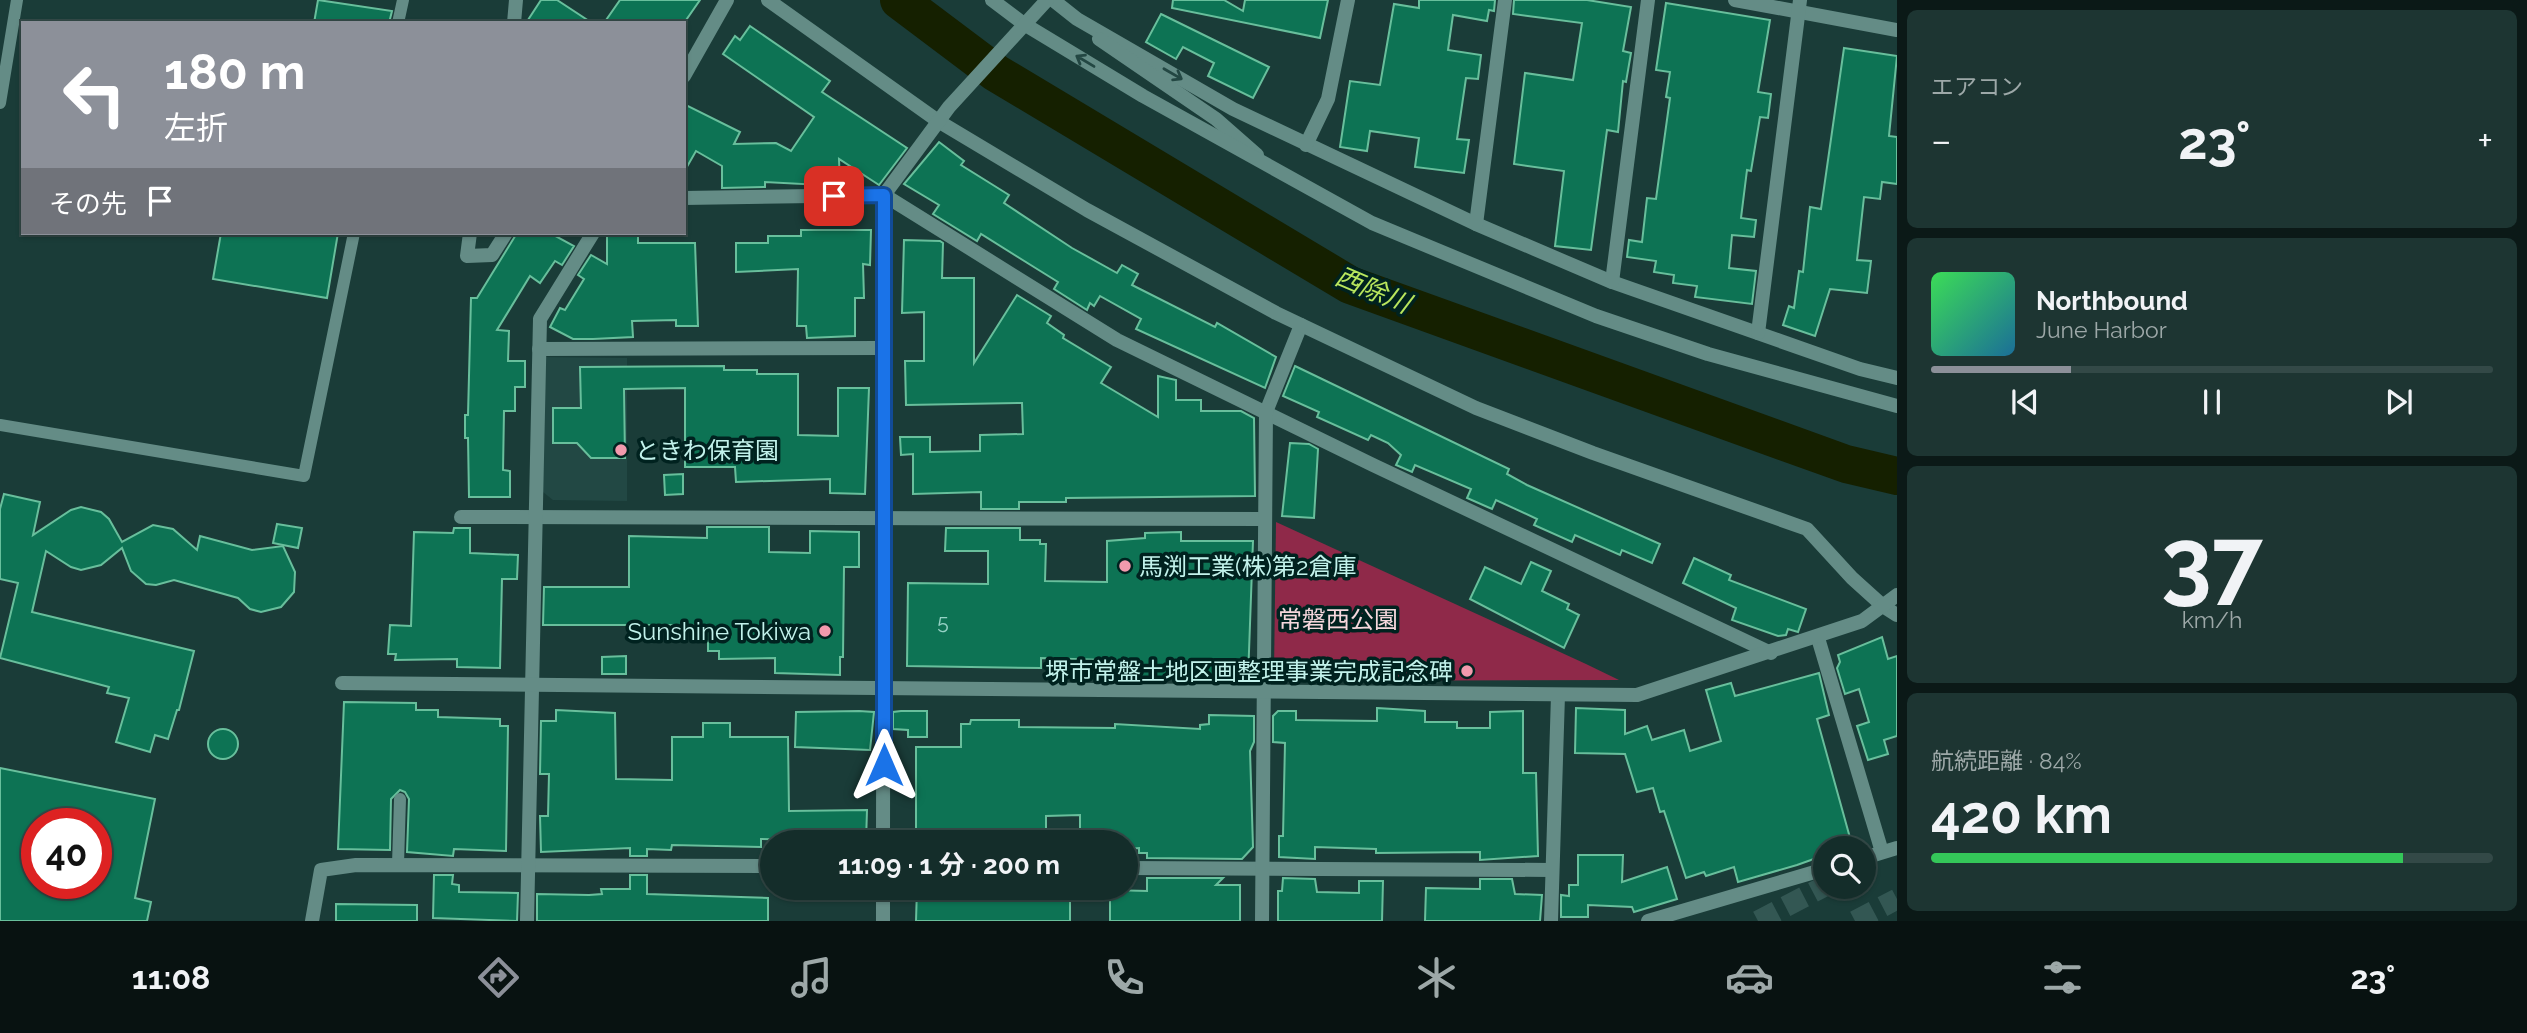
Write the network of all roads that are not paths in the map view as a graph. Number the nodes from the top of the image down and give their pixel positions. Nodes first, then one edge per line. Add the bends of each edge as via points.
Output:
1 (17, 0) edge
2 (403, 0) edge
3 (516, 0) edge
4 (727, 0) edge
5 (768, 0) edge
6 (992, 0) edge
7 (1047, 0) edge
8 (1053, 0) edge
9 (1348, 0) edge
10 (1505, 0) edge
11 (1648, 0) edge
12 (1735, 0) edge
13 (1800, 6) edge
14 (1077, 19) junction
15 (398, 21) edge
16 (514, 21) edge
17 (1024, 24) junction
18 (1897, 30) edge
19 (686, 72) edge
20 (0, 103) edge
21 (939, 121) junction
22 (1306, 145) junction
23 (1271, 168) junction
24 (884, 195) junction
25 (686, 198) edge
26 (1476, 224) junction
27 (355, 235) edge
28 (470, 235) edge
29 (505, 235) edge
30 (592, 235) edge
31 (1612, 282) junction
32 (1301, 325) junction
33 (1758, 333) junction
34 (884, 348) junction
35 (540, 349) junction
36 (1897, 378) edge
37 (1897, 406) edge
38 (1266, 412) junction
39 (0, 425) edge
40 (461, 517) dead end
41 (535, 517) junction
42 (885, 518) junction
43 (1263, 519) junction
44 (1897, 595) edge
45 (1883, 606) junction
46 (1897, 615) edge
47 (1818, 638) junction
48 (1772, 653) junction
49 (342, 683) dead end
50 (531, 686) junction
51 (884, 688) junction
52 (1263, 693) junction
53 (1558, 695) junction
54 (400, 799) dead end
55 (883, 830) edge
56 (1897, 848) edge
57 (1882, 852) junction
58 (1876, 854) edge
59 (398, 864) junction
60 (527, 865) junction
61 (760, 866) edge
62 (1138, 868) edge
63 (1262, 869) junction
64 (1552, 870) junction
65 (1813, 873) edge
66 (883, 900) edge
67 (312, 921) edge
68 (527, 921) edge
69 (883, 921) edge
70 (1262, 921) edge
71 (1551, 921) edge
72 (1648, 921) edge

1 - 20 lane
2 - 15 lane
3 - 16 street
4 - 19 street
5 - 21 street
6 - 17 street
7 - 17 street
8 - 14 street
9 - 22 street via 1328,99
10 - 26 street
11 - 31 street
12 - 13 street
13 - 18 street
13 - 33 street
14 -> 22 street via 1233,109
14 - 23 street via 1109,48 1216,119
17 - 21 street
23 -> 17 street
21 - 24 street
21 - 32 street via 1087,210
22 - 26 street
23 - 37 street via 1372,223 1596,316 1709,354
24 - 25 street
24 - 34 street
24 - 38 street via 1117,340
26 - 31 street
27 - 39 lane via 304,476
28 - 29 street via 467,256 492,256
30 - 35 street via 540,319
31 - 33 street
32 - 38 street
32 - 45 street via 1476,408 1807,529
33 - 36 street
34 - 35 street
34 - 42 street
35 - 41 street
38 - 43 street
38 - 48 street
40 - 41 street
41 - 42 street
41 - 50 street
42 - 43 street
42 - 51 street
43 - 52 street
44 - 45 street
45 - 46 street
45 - 47 street via 1862,621
47 - 48 street
47 - 57 street
48 - 53 street via 1637,695
49 - 50 street
50 - 51 street
50 - 60 street
51 - 52 street
51 - 55 street
52 - 53 street
52 - 63 street
53 - 64 street
54 - 59 lane
56 - 57 street
57 - 58 street
59 - 60 street
59 - 67 street via 321,870
60 - 61 street
60 - 68 street
62 - 63 street
63 - 64 street
63 - 70 street
64 - 71 street
65 - 72 street
66 - 69 street

